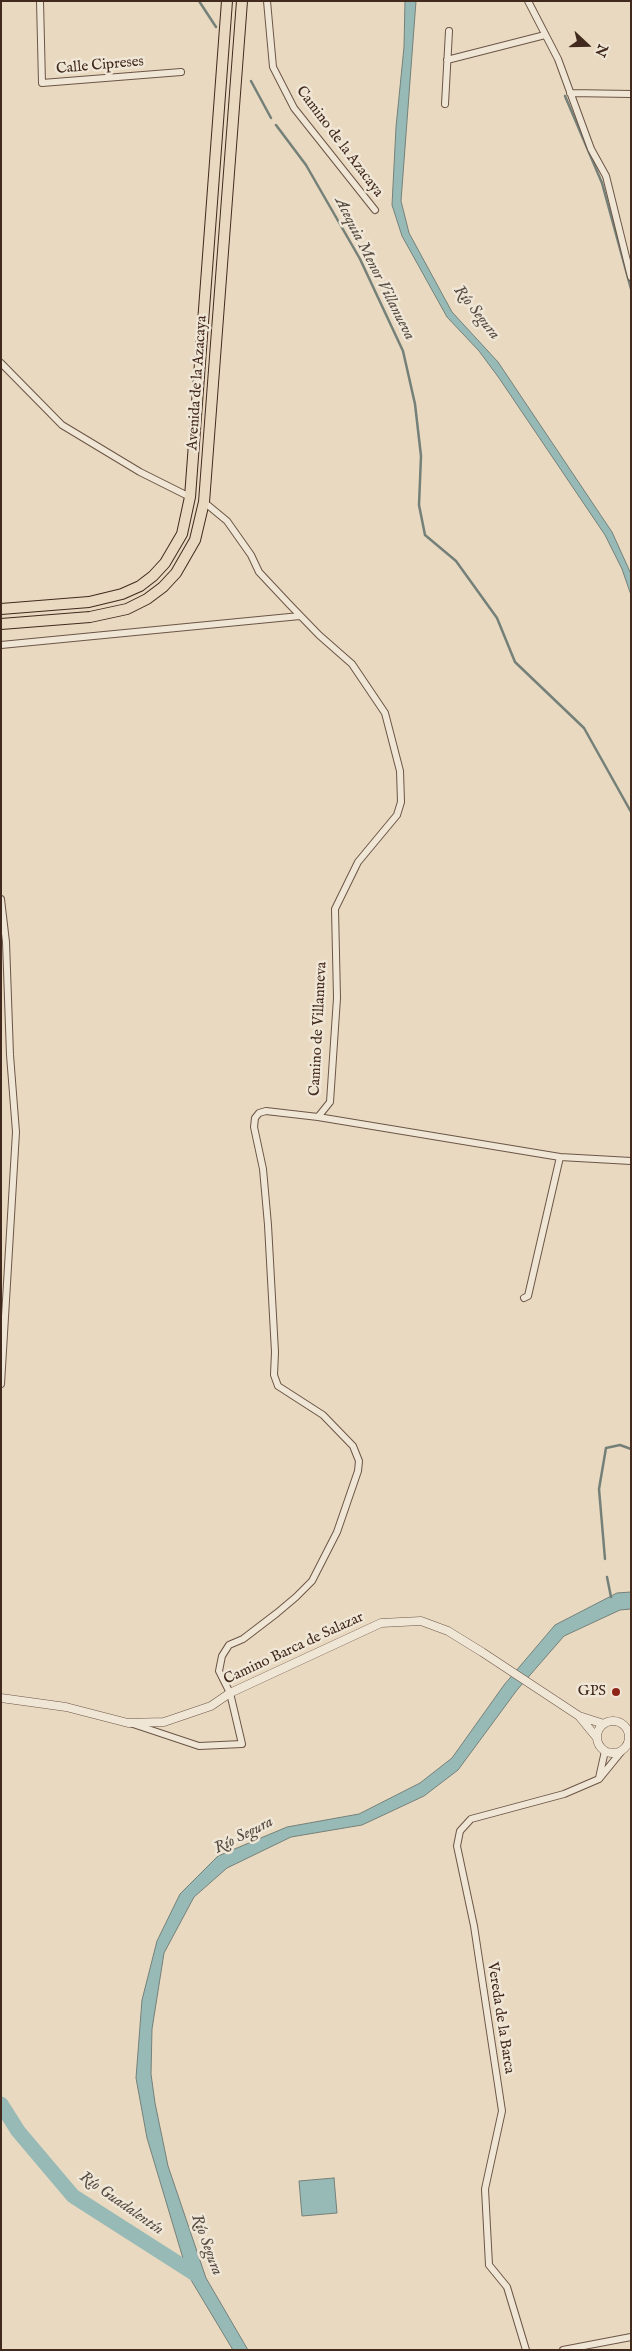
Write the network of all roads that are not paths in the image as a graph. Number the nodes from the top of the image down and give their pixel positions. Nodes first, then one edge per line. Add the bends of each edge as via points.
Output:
1 (40, 1) edge
2 (228, 1) edge
3 (242, 1) edge
4 (267, 1) edge
5 (528, 1) edge
6 (449, 30) dead end
7 (545, 35) junction
8 (447, 60) junction
9 (181, 72) dead end
10 (570, 94) junction
11 (631, 94) edge
12 (445, 104) dead end
13 (375, 210) dead end
14 (631, 277) edge
15 (1, 363) edge
16 (190, 497) junction
17 (204, 502) junction
18 (1, 609) edge
19 (300, 616) junction
20 (1, 624) edge
21 (1, 645) edge
22 (1, 899) edge
23 (318, 1117) junction
24 (560, 1157) junction
25 (631, 1161) edge
26 (524, 1298) dead end
27 (1, 1384) edge
28 (230, 1693) junction
29 (1, 1698) edge
30 (579, 1716) junction
31 (130, 1723) junction
32 (604, 1724) junction
33 (629, 1729) edge
34 (597, 1738) junction
35 (630, 1744) edge
36 (605, 1751) junction
37 (620, 1752) junction
38 (599, 1779) junction
39 (631, 2337) edge
40 (526, 2350) edge
41 (563, 2350) edge

1 - 9 street, Calle Cipreses via 42,83
2 - 16 main road, Avenida de la Azacaya
3 - 17 main road, Avenida de la Azacaya
4 - 13 street, Camino de la Azacaya via 273,67 294,108
5 - 7 street
6 - 8 street
7 - 8 street
7 - 10 street via 558,59
8 - 12 street
10 - 11 street
10 - 14 street via 591,149 606,176
15 - 16 street via 62,425 140,472
16 - 18 main road, Avenida de la Azacaya via 182,534 174,551 140,586 89,602
17 - 19 street, Camino de Villanueva via 227,521 259,572
17 - 20 main road, Avenida de la Azacaya via 188,556 163,587 147,599 104,615
19 - 21 street
19 - 23 street, Camino de Villanueva via 352,664 385,713 400,771 401,802 397,815 358,862 335,909 337,998 330,1102
22 - 27 street via 16,1132
23 - 24 street
23 - 28 street, Camino de Villanueva via 266,1111 255,1118 267,1216 276,1352 274,1375 283,1391 323,1414 353,1446 359,1461 337,1532 312,1580 277,1613 243,1639 229,1645 222,1656 219,1671
24 - 25 street
24 - 26 street via 528,1296
28 - 30 street, Camino Barca de Salazar via 381,1623 422,1621 448,1631
28 - 31 street, Camino Barca de Salazar via 211,1706 164,1722
28 - 31 street via 242,1744 199,1746
29 - 31 street, Camino Barca de Salazar via 66,1707
30 - 32 street, Camino Barca de Salazar
30 - 34 street, Camino Barca de Salazar
32 - 33 street via 616,1721
32 - 34 street
33 - 35 street
34 - 36 street
35 - 37 street
36 - 37 street
36 - 38 street
37 - 38 street
38 - 40 street, Vereda de la Barca via 564,1794 470,1820 460,1831 457,1846 474,1926 502,2111 485,2189 489,2265 507,2287
39 - 41 street

